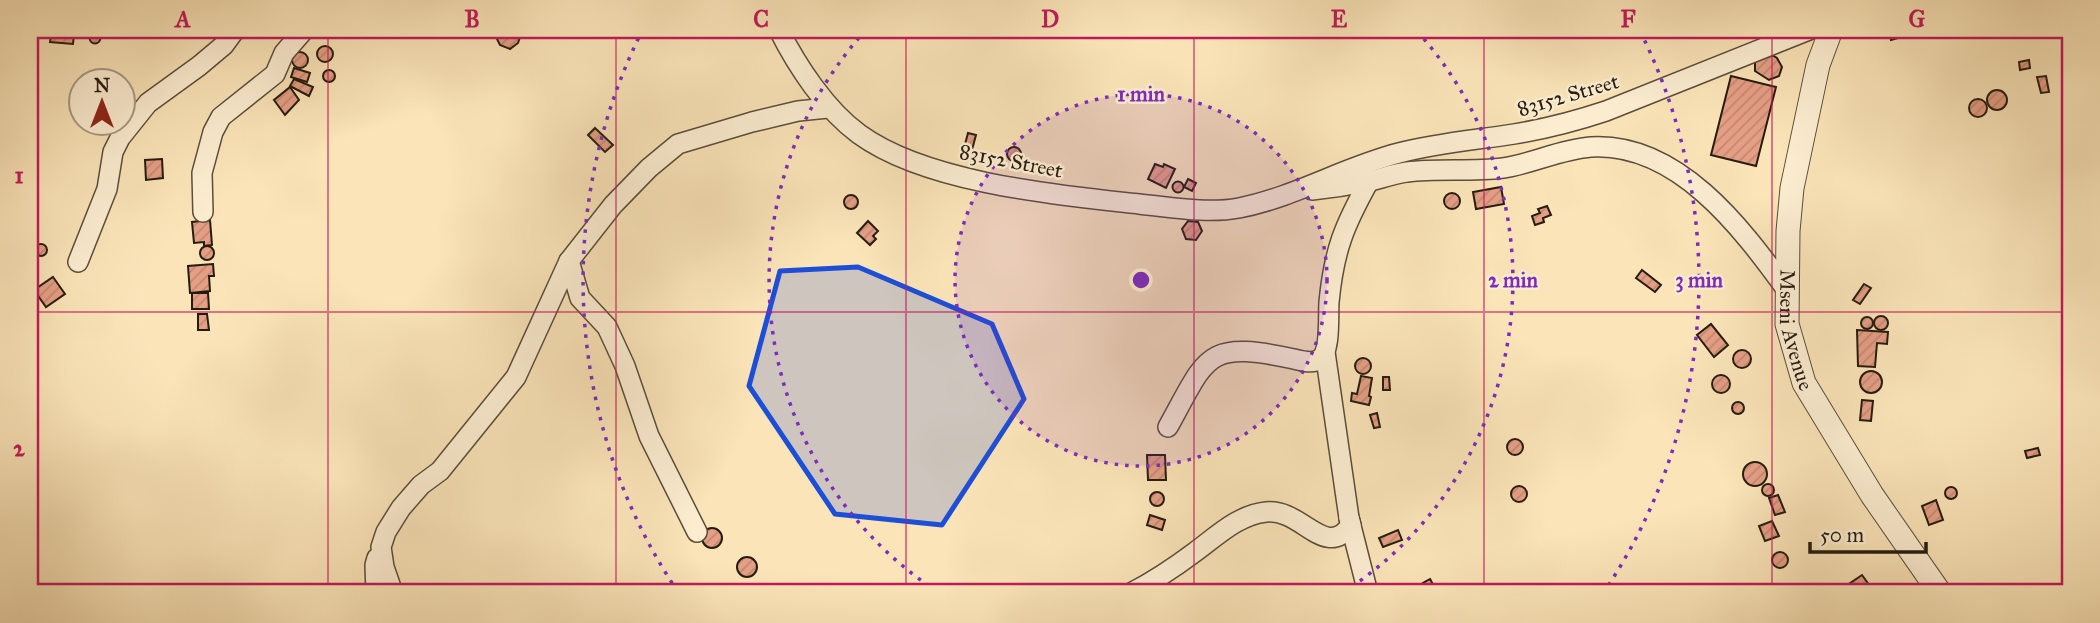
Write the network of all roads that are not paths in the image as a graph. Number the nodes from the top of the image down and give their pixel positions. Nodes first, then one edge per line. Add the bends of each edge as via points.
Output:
1 (234, 30) edge
2 (304, 30) edge
3 (779, 30) edge
4 (1810, 30) edge
5 (1831, 30) edge
6 (828, 108) junction
7 (1369, 181) junction
8 (1292, 192) junction
9 (203, 212) dead end
10 (569, 261) junction
11 (78, 262) dead end
12 (1786, 289) junction
13 (1325, 352) junction
14 (1168, 427) dead end
15 (1349, 518) junction
16 (697, 532) dead end
17 (381, 547) junction
18 (376, 593) edge
19 (393, 593) edge
20 (1131, 593) edge
21 (1368, 593) edge
22 (1940, 593) edge

1 - 11 street via 199,66 148,103 120,138 107,189
2 - 9 street via 284,53 275,74 221,117 202,173
3 - 6 street, 83152 Street
4 - 8 street, 83152 Street via 1596,115 1542,129 1400,152
5 - 12 street, Mseni Avenue via 1812,92 1792,188
6 - 8 street, 83152 Street via 860,135 895,154 1016,189 1210,209 1237,208
6 - 10 street via 752,122 678,144 613,205
7 - 8 street, 83152 Street
7 - 12 street, 83152 Street via 1404,172 1500,168 1586,148 1637,154 1709,195
7 - 13 street via 1338,243
10 - 16 street via 580,298 607,327 649,436
10 - 17 street via 516,377 440,471 401,508
12 - 22 street, Mseni Avenue via 1787,324 1804,383 1872,495
13 - 14 street via 1310,361 1240,351 1215,356 1200,369
13 - 15 street
15 - 20 street via 1351,525 1343,535 1330,539 1282,513 1255,514 1225,528
15 - 21 street
17 - 18 street via 375,565
17 - 19 street

